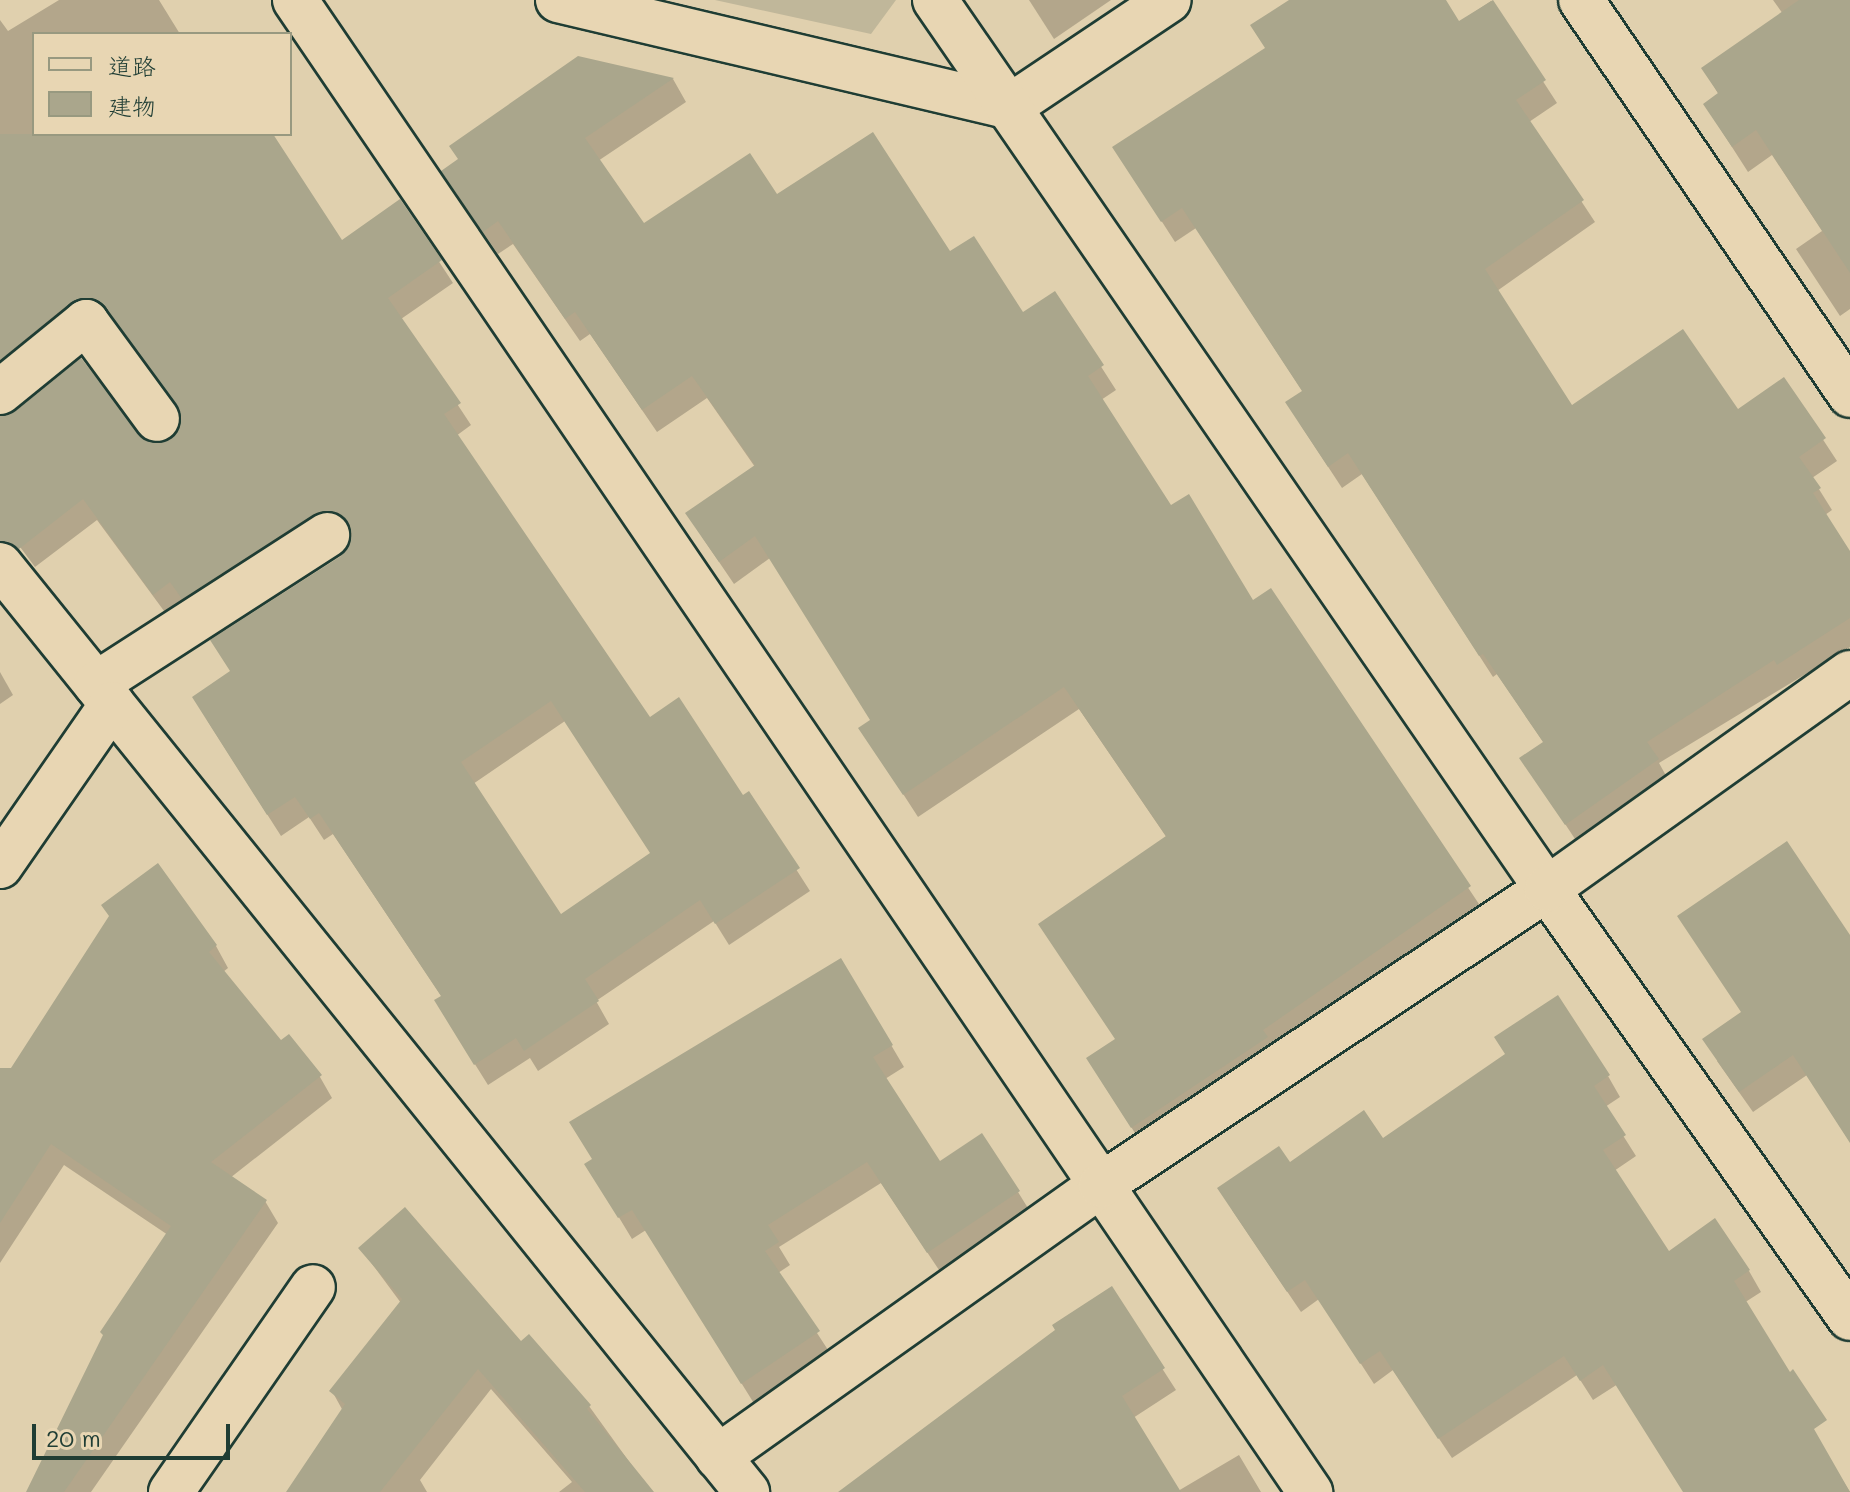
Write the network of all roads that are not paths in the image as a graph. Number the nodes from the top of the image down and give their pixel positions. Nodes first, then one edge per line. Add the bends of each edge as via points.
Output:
1 (295, 0) edge
2 (558, 0) edge
3 (935, 0) edge
4 (1169, 0) edge
5 (1581, 0) edge
6 (1009, 107) junction
7 (0, 392) edge
8 (1850, 395) edge
9 (157, 419) dead end
10 (327, 535) dead end
11 (0, 565) edge
12 (1850, 673) edge
13 (104, 694) junction
14 (0, 866) edge
15 (1547, 889) junction
16 (1101, 1185) junction
17 (313, 1287) dead end
18 (1850, 1318) edge
19 (718, 1457) junction
20 (171, 1492) edge
21 (747, 1492) edge
22 (1310, 1492) edge

1 - 16 street
2 - 6 street
3 - 6 street
4 - 6 street
5 - 8 street
6 - 15 street
7 - 9 street via 86,322
10 - 13 street
11 - 13 street
12 - 15 street
13 - 14 street
13 - 19 street
15 - 16 street
15 - 18 street
16 - 19 street
16 - 22 street
17 - 20 street
19 - 21 street

